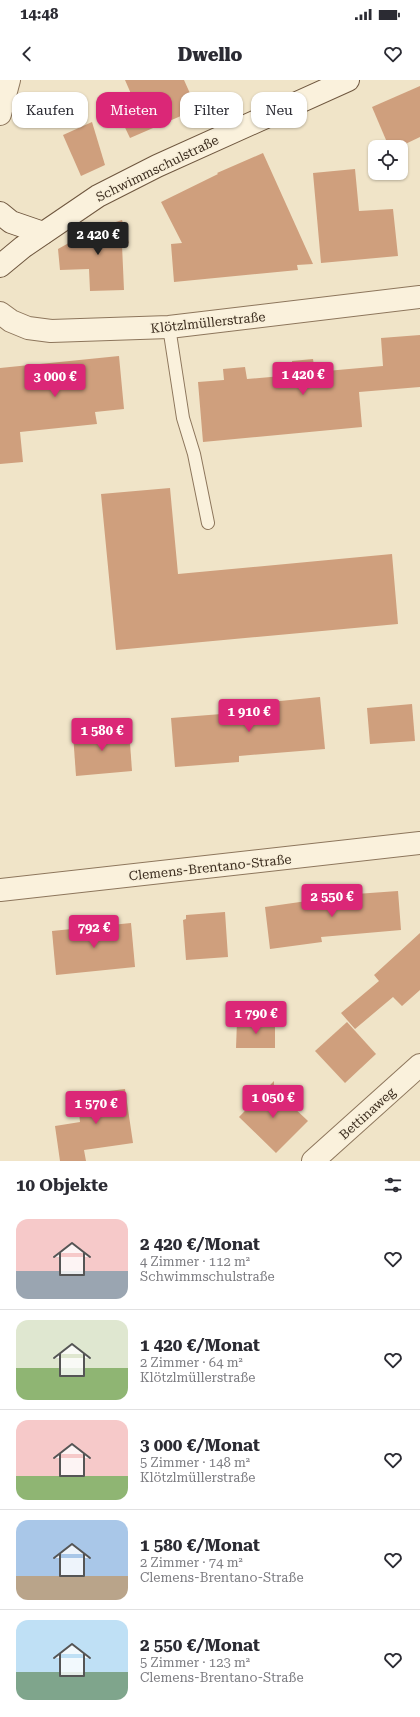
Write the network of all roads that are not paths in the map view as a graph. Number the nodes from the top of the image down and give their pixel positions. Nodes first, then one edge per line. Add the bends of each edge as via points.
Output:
1 (9, 80) edge
2 (348, 80) edge
3 (0, 114) edge
4 (0, 213) edge
5 (43, 233) junction
6 (0, 266) edge
7 (420, 297) edge
8 (0, 312) edge
9 (169, 328) junction
10 (208, 523) dead end
11 (420, 843) edge
12 (0, 890) edge
13 (420, 1065) edge
14 (313, 1161) edge

1 - 3 street
2 - 5 street, Schwimmschulstraße via 137,176 98,196
4 - 5 street via 11,222
5 - 6 street, Schwimmschulstraße
7 - 9 street, Klötzlmüllerstraße
8 - 9 street, Klötzlmüllerstraße via 11,321 28,328 51,331
9 - 10 lane via 183,418 194,454
11 - 12 street, Clemens-Brentano-Straße
13 - 14 street, Bettinaweg

